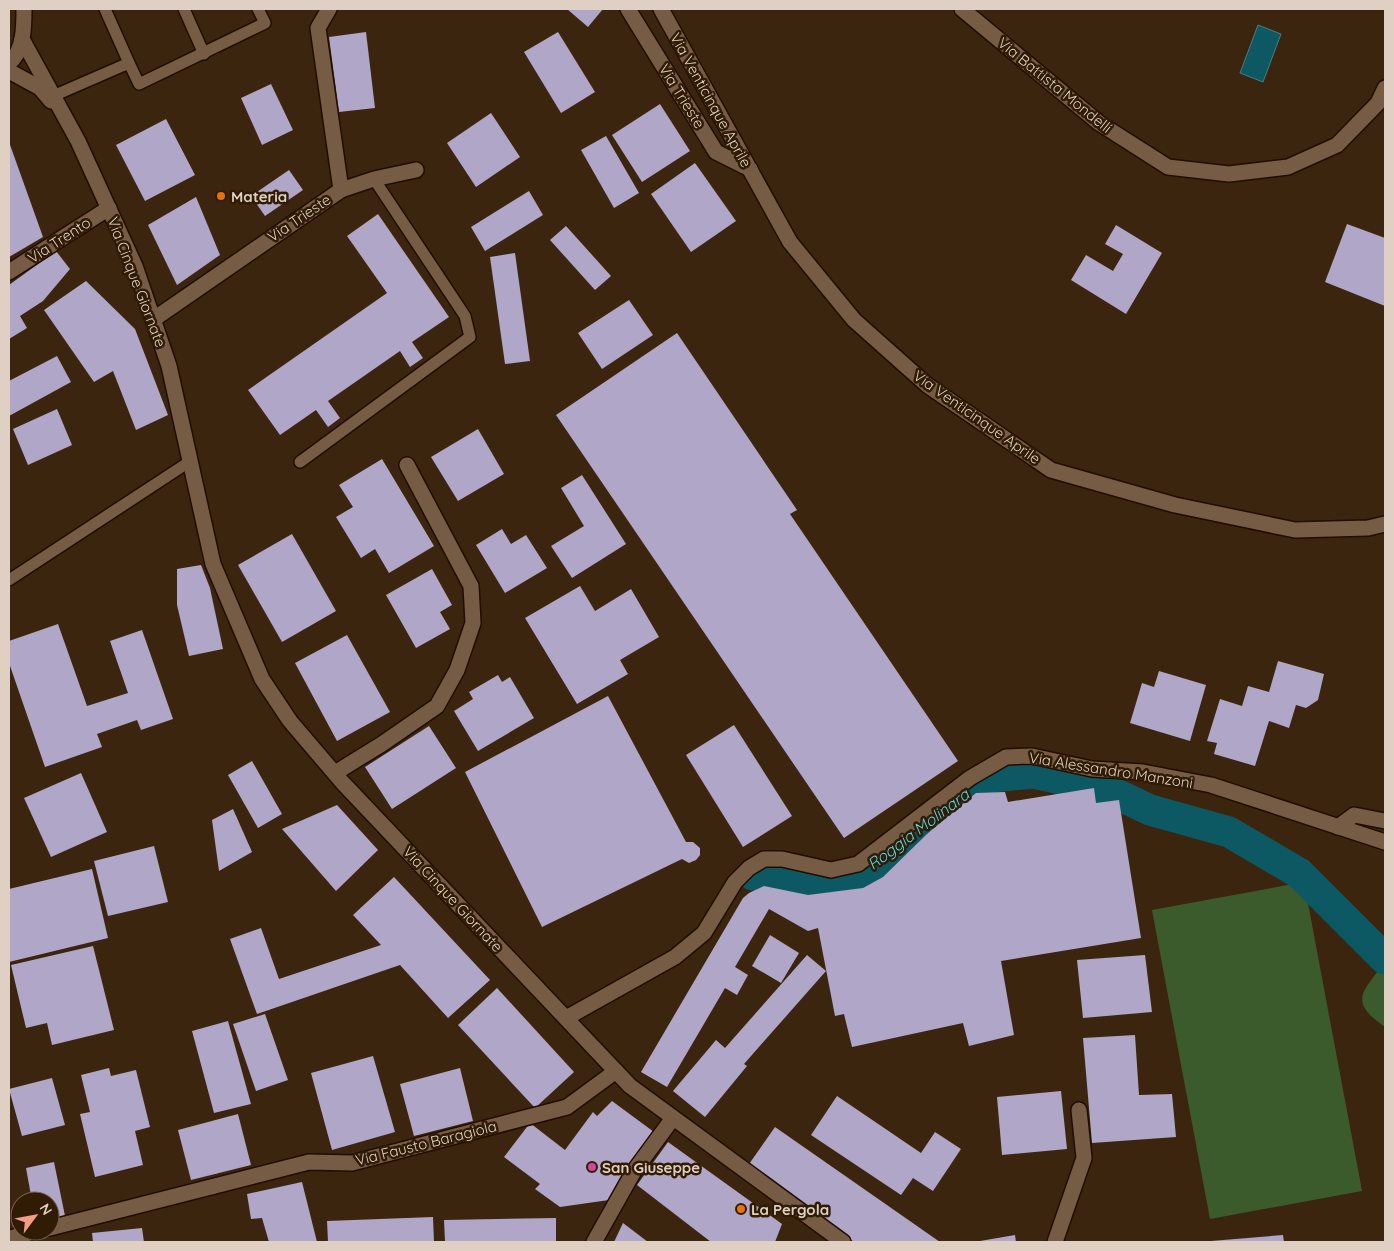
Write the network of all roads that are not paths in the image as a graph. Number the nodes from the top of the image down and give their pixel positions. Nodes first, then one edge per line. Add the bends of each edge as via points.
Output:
1 (24, 9) edge
2 (105, 9) edge
3 (184, 9) edge
4 (258, 9) edge
5 (329, 9) edge
6 (628, 9) edge
7 (661, 9) edge
8 (962, 9) edge
9 (22, 39) junction
10 (204, 54) junction
11 (9, 63) edge
12 (129, 63) junction
13 (9, 71) edge
14 (1385, 88) edge
15 (53, 96) junction
16 (60, 111) junction
17 (750, 169) junction
18 (416, 170) dead end
19 (374, 179) junction
20 (341, 190) junction
21 (109, 208) junction
22 (9, 272) edge
23 (154, 319) junction
24 (189, 462) junction
25 (300, 462) dead end
26 (407, 465) dead end
27 (1385, 524) edge
28 (9, 580) edge
29 (335, 773) junction
30 (1385, 821) edge
31 (1338, 827) junction
32 (1385, 842) edge
33 (566, 1018) junction
34 (616, 1071) junction
35 (1079, 1110) dead end
36 (673, 1118) junction
37 (60, 1225) edge
38 (594, 1242) edge
39 (843, 1242) edge
40 (1056, 1242) edge

1 - 9 street
2 - 12 lane
3 - 10 lane
4 - 10 lane via 265,23
5 - 20 street, Via Trieste via 318,28
6 - 17 street, Via Trieste via 716,152
7 - 17 street, Via Venticinque Aprile
8 - 14 street, Via Battista Mondelli via 1099,123 1168,167 1229,174 1288,167 1337,145 1378,103
9 - 11 street
9 - 15 street, Via Cinque Giornate
10 - 12 lane via 139,84
12 - 15 lane
13 - 16 street, Via Cinque Giornate via 40,88
15 - 16 street, Via Cinque Giornate
16 - 21 street, Via Cinque Giornate via 78,141
17 - 27 street, Via Venticinque Aprile via 790,242 854,320 927,385 1051,470 1175,505 1295,530 1368,528
18 - 19 street
19 - 20 street
19 - 25 lane via 465,316 470,336
20 - 23 street, Via Trieste
21 - 22 street, Via Trento
21 - 23 street, Via Cinque Giornate
23 - 24 street, Via Cinque Giornate via 169,366
24 - 28 lane
24 - 29 street, Via Cinque Giornate via 213,564 262,680 290,721
26 - 29 street via 471,586 473,623 457,670 437,706
29 - 33 street, Via Cinque Giornate
30 - 31 street via 1354,814
31 - 32 street, Via Alessandro Manzoni
31 - 33 street, Via Alessandro Manzoni via 1211,785 1143,772 1092,769 1032,756 1006,757 970,778 858,864 831,870 764,859 735,882 704,933 675,957
33 - 34 street, Via Cinque Giornate
34 - 36 street, Via Cinque Giornate via 630,1086
34 - 37 street, Via Fausto Baragiola via 567,1107 352,1163 309,1162
35 - 40 street via 1084,1158
36 - 38 street via 634,1171
36 - 39 street, Via Cinque Giornate

